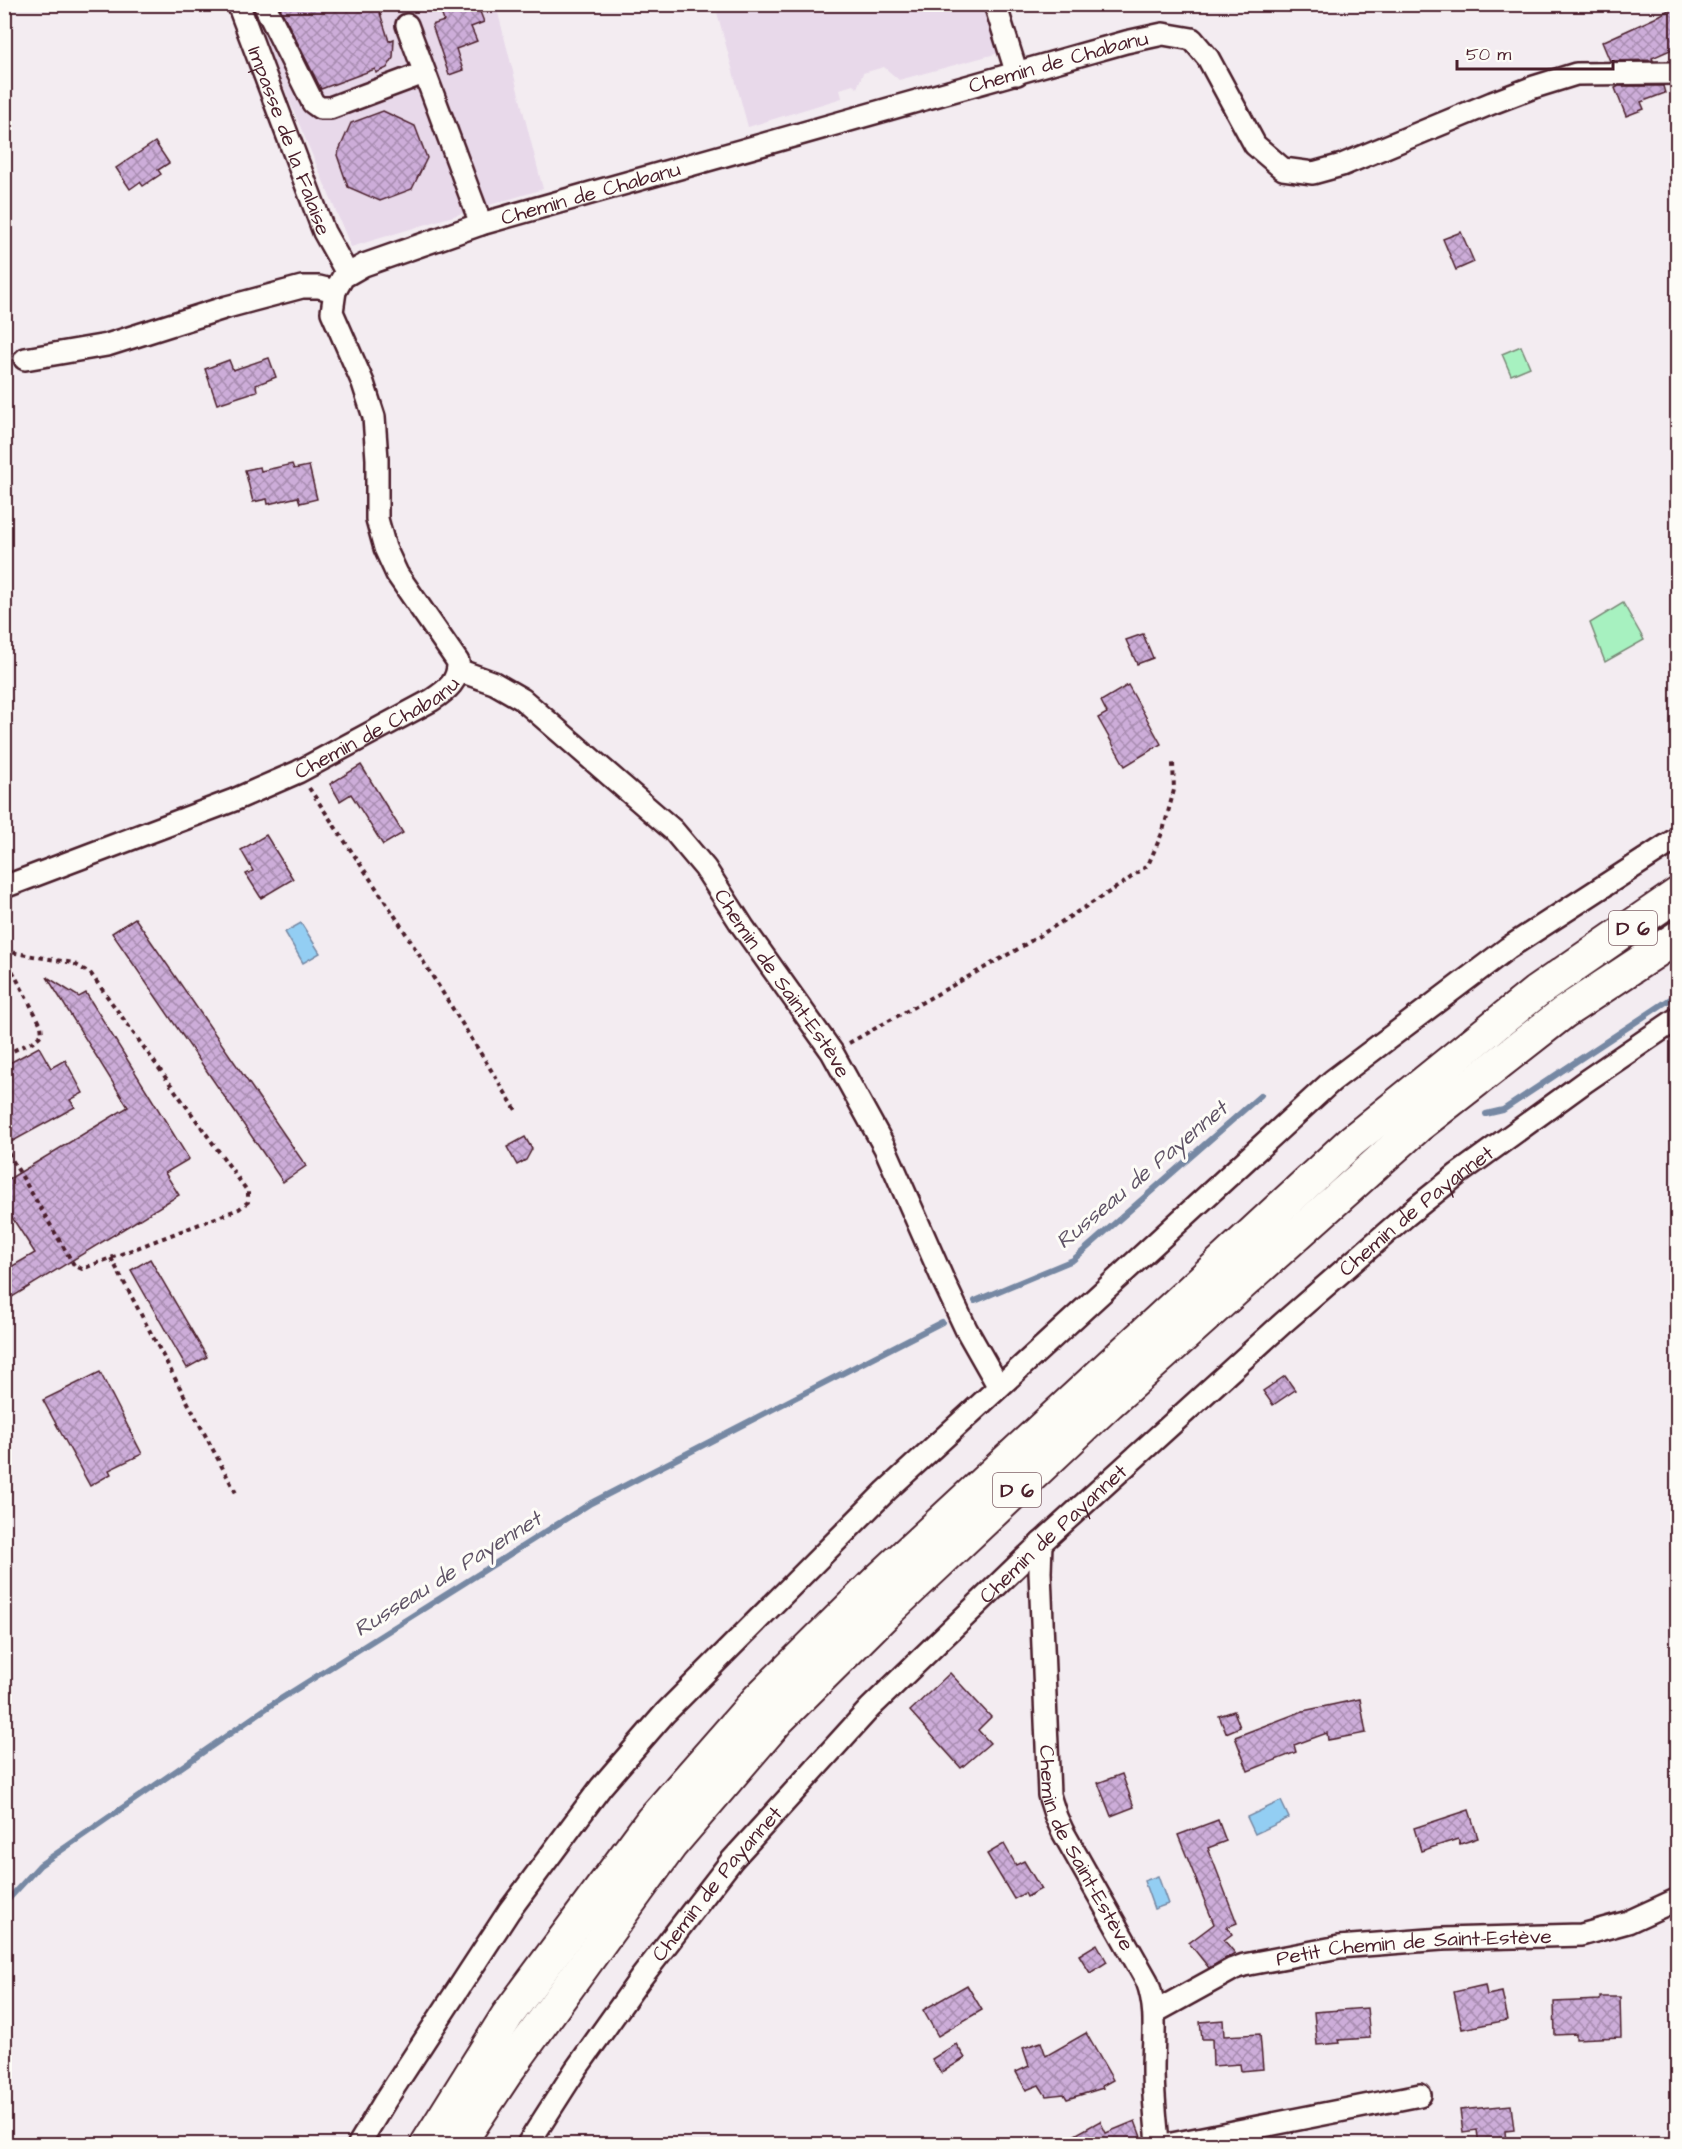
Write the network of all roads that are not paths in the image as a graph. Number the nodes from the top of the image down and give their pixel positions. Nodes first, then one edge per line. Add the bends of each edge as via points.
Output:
1 (238, 4) edge
2 (264, 4) edge
3 (995, 4) edge
4 (407, 25) dead end
5 (424, 73) junction
6 (1677, 73) edge
7 (1017, 74) junction
8 (482, 224) junction
9 (347, 273) junction
10 (335, 291) junction
11 (25, 359) dead end
12 (459, 670) junction
13 (1677, 838) edge
14 (4, 886) edge
15 (1677, 894) edge
16 (1677, 901) edge
17 (1677, 937) edge
18 (1588, 954) junction
19 (1677, 1018) edge
20 (999, 1387) junction
21 (1041, 1543) junction
22 (1677, 1899) edge
23 (1155, 2012) junction
24 (1420, 2095) dead end
25 (359, 2145) edge
26 (427, 2145) edge
27 (459, 2145) edge
28 (528, 2145) edge
29 (1158, 2145) edge
30 (1172, 2145) edge

1 - 9 street, Impasse de la Falaise via 324,232
2 - 5 street via 313,103 320,108 330,108
3 - 7 street
4 - 5 street
5 - 8 street
6 - 7 street, Chemin de Chabanu via 1576,74 1534,87 1342,165 1312,173 1283,169 1255,145 1208,58 1192,39 1163,34
7 - 8 street, Chemin de Chabanu
8 - 9 street, Chemin de Chabanu
9 - 10 street
10 - 11 street via 302,286 107,345
10 - 12 street, Chemin de Chabanu via 332,312 374,417 377,519 385,548 397,573 458,662
12 - 14 street, Chemin de Chabanu via 448,690 298,772
12 - 20 street, Chemin de Saint-Estève via 522,699 673,830 705,868 832,1052 885,1148 966,1329
13 - 20 street via 1508,948 1332,1081
15 - 18 highway
16 - 18 highway, D 6
17 - 27 highway, D 6 via 1563,1013 1417,1127 1109,1404 777,1720 671,1845 510,2067
18 - 26 highway, D 6 via 1352,1141 878,1581 758,1699 652,1820 507,2016
19 - 21 street, Chemin de Payannet via 1416,1208
20 - 25 street via 886,1491 747,1629 665,1713 601,1787 509,1911
21 - 23 street, Chemin de Saint-Estève via 1051,1804 1147,1981
21 - 28 street, Chemin de Payannet via 870,1708 732,1860 576,2068
22 - 23 street, Petit Chemin de Saint-Estève via 1628,1922 1581,1935 1339,1947 1244,1965
23 - 29 street, Chemin de Saint-Estève
24 - 30 street

